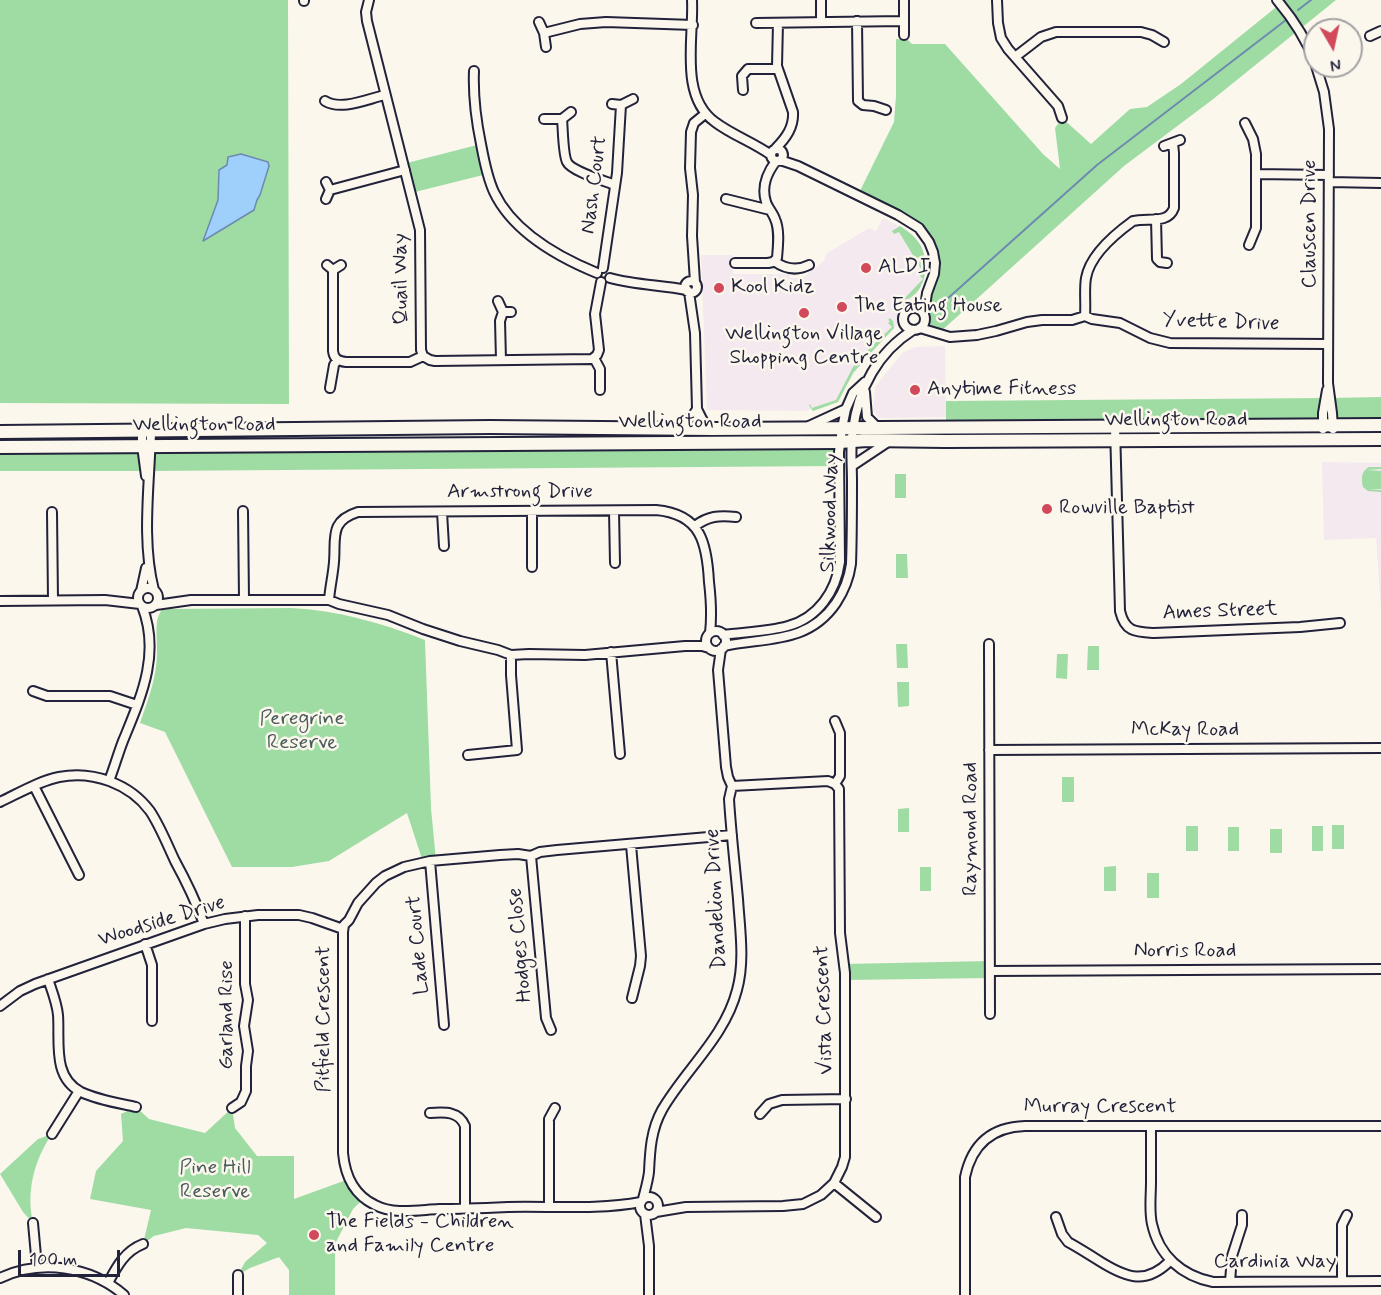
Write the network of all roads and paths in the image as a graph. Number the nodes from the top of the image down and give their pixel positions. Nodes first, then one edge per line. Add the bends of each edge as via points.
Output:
1 (369, 0) edge
2 (692, 0) edge
3 (821, 0) edge
4 (904, 0) edge
5 (997, 0) edge
6 (1277, 0) edge
7 (821, 21) junction
8 (857, 21) junction
9 (904, 21) junction
10 (539, 22) dead end
11 (756, 22) dead end
12 (778, 23) junction
13 (693, 25) junction
14 (1381, 31) edge
15 (544, 33) junction
16 (904, 35) dead end
17 (1370, 36) dead end
18 (1303, 37) edge
19 (1164, 42) dead end
20 (546, 47) dead end
21 (1015, 57) junction
22 (778, 69) junction
23 (474, 71) dead end
24 (1319, 78) edge
25 (743, 90) dead end
26 (385, 95) junction
27 (633, 99) dead end
28 (325, 101) dead end
29 (612, 104) dead end
30 (621, 105) junction
31 (886, 110) dead end
32 (571, 112) dead end
33 (705, 114) junction
34 (1062, 118) dead end
35 (544, 119) dead end
36 (562, 119) junction
37 (1245, 123) dead end
38 (1172, 143) dead end
39 (777, 154) junction
40 (405, 170) junction
41 (1256, 174) junction
42 (1329, 178) junction
43 (326, 182) dead end
44 (1381, 183) edge
45 (615, 185) junction
46 (330, 190) junction
47 (326, 199) dead end
48 (726, 199) dead end
49 (770, 210) junction
50 (1156, 219) junction
51 (1249, 245) dead end
52 (774, 261) junction
53 (735, 263) dead end
54 (1167, 263) dead end
55 (341, 265) dead end
56 (809, 265) dead end
57 (600, 271) junction
58 (610, 278) junction
59 (602, 282) junction
60 (690, 287) junction
61 (927, 292) junction
62 (498, 301) dead end
63 (912, 307) junction
64 (924, 316) junction
65 (1086, 316) junction
66 (903, 321) junction
67 (916, 329) junction
68 (939, 333) junction
69 (901, 338) junction
70 (1328, 344) junction
71 (423, 356) junction
72 (594, 358) junction
73 (337, 360) junction
74 (501, 360) junction
75 (866, 382) junction
76 (330, 388) dead end
77 (600, 390) dead end
78 (697, 409) junction
79 (846, 409) junction
80 (1381, 425) edge
81 (1328, 426) junction
82 (1115, 427) junction
83 (672, 428) junction
84 (805, 428) junction
85 (878, 428) junction
86 (712, 429) junction
87 (146, 431) junction
88 (0, 432) edge
89 (847, 435) junction
90 (1328, 439) junction
91 (1381, 439) edge
92 (1115, 440) junction
93 (890, 441) junction
94 (146, 446) junction
95 (0, 447) edge
96 (852, 466) junction
97 (840, 487) junction
98 (852, 487) junction
99 (243, 511) dead end
100 (532, 511) junction
101 (614, 511) junction
102 (52, 512) dead end
103 (442, 512) junction
104 (736, 517) dead end
105 (695, 526) junction
106 (841, 538) junction
107 (851, 539) junction
108 (444, 546) dead end
109 (148, 558) junction
110 (615, 563) dead end
111 (532, 567) dead end
112 (141, 592) junction
113 (155, 592) junction
114 (244, 599) junction
115 (53, 600) junction
116 (105, 600) junction
117 (190, 600) junction
118 (329, 600) junction
119 (0, 601) edge
120 (141, 605) junction
121 (155, 605) junction
122 (711, 607) junction
123 (804, 619) junction
124 (1340, 623) dead end
125 (809, 628) junction
126 (149, 634) junction
127 (709, 634) junction
128 (722, 634) junction
129 (988, 644) dead end
130 (685, 646) junction
131 (722, 647) junction
132 (710, 649) junction
133 (611, 652) junction
134 (511, 655) junction
135 (718, 670) junction
136 (33, 691) dead end
137 (137, 705) junction
138 (835, 721) dead end
139 (1381, 748) edge
140 (989, 750) junction
141 (620, 754) dead end
142 (468, 755) dead end
143 (109, 781) junction
144 (835, 784) junction
145 (34, 786) junction
146 (732, 786) junction
147 (0, 802) edge
148 (732, 836) junction
149 (632, 844) junction
150 (531, 856) junction
151 (430, 861) junction
152 (79, 875) dead end
153 (245, 916) junction
154 (204, 924) junction
155 (343, 929) junction
156 (146, 944) junction
157 (1381, 969) edge
158 (990, 971) junction
159 (48, 979) junction
160 (632, 998) dead end
161 (0, 1006) edge
162 (990, 1014) dead end
163 (152, 1021) dead end
164 (444, 1025) dead end
165 (551, 1030) dead end
166 (79, 1091) junction
167 (846, 1099) junction
168 (136, 1107) dead end
169 (232, 1108) dead end
170 (555, 1108) dead end
171 (430, 1113) dead end
172 (760, 1114) dead end
173 (1151, 1126) junction
174 (1381, 1126) edge
175 (52, 1134) dead end
176 (649, 1174) junction
177 (834, 1183) junction
178 (654, 1200) junction
179 (642, 1201) junction
180 (549, 1206) junction
181 (613, 1206) junction
182 (686, 1207) junction
183 (465, 1209) junction
184 (649, 1213) junction
185 (1242, 1215) dead end
186 (1347, 1215) dead end
187 (876, 1217) dead end
188 (1056, 1217) dead end
189 (33, 1223) dead end
190 (143, 1244) dead end
191 (1170, 1260) junction
192 (37, 1268) junction
193 (238, 1275) dead end
194 (0, 1278) edge
195 (1342, 1281) junction
196 (1381, 1281) edge
197 (1230, 1282) junction
198 (108, 1283) junction
199 (124, 1295) edge
200 (238, 1295) edge
201 (649, 1295) edge
202 (965, 1295) edge

1 - 26 street, Quail Way via 366,21
2 - 13 street
3 - 7 street
4 - 9 street
5 - 21 street via 999,33
6 - 18 street, Clauscen Drive
7 - 8 street
7 - 12 street
8 - 9 street
8 - 31 street via 857,99 863,105
9 - 16 street
10 - 15 street
11 - 12 street
12 - 22 street
13 - 15 street via 597,22
13 - 33 street via 691,78
14 - 17 street
15 - 20 street
19 - 21 street via 1141,32 1056,32 1037,39
21 - 34 street via 1058,106
22 - 25 street via 745,71
22 - 39 street via 793,123
23 - 57 street via 478,132 489,179 500,202 540,243 575,264
24 - 42 street, Clauscen Drive via 1329,129
26 - 28 street via 342,105
26 - 40 street, Quail Way
27 - 30 street
29 - 30 street
30 - 45 street, Nash Court
32 - 36 street
33 - 39 street
33 - 60 street via 694,123 691,132
35 - 36 street
36 - 45 street via 568,165
37 - 41 street via 1254,144
38 - 50 street via 1174,208 1168,216
39 - 49 street via 765,186
39 - 61 street via 919,228 934,257 934,274
40 - 46 street
40 - 71 street, Quail Way via 420,230
41 - 42 street
41 - 51 street via 1256,228
42 - 44 street
42 - 70 street, Clauscen Drive
43 - 46 street
45 - 57 street, Nash Court
46 - 47 street
48 - 49 street
49 - 52 street via 777,227
50 - 54 street via 1157,257
50 - 65 street via 1133,221 1094,257 1086,280
52 - 53 street
52 - 56 street via 786,268
55 - 73 street via 330,267 333,351
57 - 58 street via 609,271
57 - 59 street via 597,279
58 - 59 street
58 - 60 street
59 - 72 street via 595,314 599,350
60 - 78 street
61 - 63 street
61 - 64 street
62 - 74 street via 507,312 500,321
63 - 64 street
63 - 66 street via 904,313
64 - 67 street via 922,326
64 - 68 street
65 - 68 street, Yvette Drive via 1027,321 977,335 950,337
65 - 70 street, Yvette Drive via 1120,323 1170,343
66 - 67 street via 906,328
66 - 69 street
67 - 68 street, Yvette Drive
67 - 69 street
69 - 75 street via 881,358
70 - 81 street, Clauscen Drive
71 - 73 street via 410,362
71 - 74 street via 435,361
72 - 74 street
72 - 77 street via 600,369
73 - 76 street
75 - 79 street via 853,393
75 - 85 street via 867,417
75 - 89 street
78 - 83 street via 687,421
78 - 86 street
79 - 84 street
79 - 89 street
80 - 81 main road, Wellington Road
81 - 82 main road, Wellington Road
81 - 90 street, Clauscen Drive
82 - 85 main road, Wellington Road
82 - 92 street
83 - 86 main road, Wellington Road
83 - 87 main road, Wellington Road
84 - 86 main road, Wellington Road
84 - 89 main road, Wellington Road
85 - 89 main road, Wellington Road
87 - 88 main road, Wellington Road
87 - 94 street
89 - 93 main road, Wellington Road
89 - 94 main road, Wellington Road
89 - 96 street, Silkwood Way
89 - 97 street, Silkwood Way
90 - 91 main road, Wellington Road
90 - 92 main road, Wellington Road
92 - 93 main road, Wellington Road
92 - 124 street, Ames Street via 1120,611 1124,624 1138,632 1154,633
93 - 96 street
94 - 95 main road, Wellington Road
94 - 109 street
96 - 98 street, Silkwood Way
97 - 98 street
97 - 106 street, Silkwood Way
98 - 107 street, Silkwood Way
99 - 114 street
100 - 101 street, Armstrong Drive
100 - 103 street, Armstrong Drive
100 - 111 street
101 - 105 street, Armstrong Drive via 667,511
101 - 110 street
102 - 115 street
103 - 108 street
103 - 118 street, Armstrong Drive via 358,512 341,521 334,536
104 - 105 street via 710,517
105 - 122 street via 707,555
106 - 107 street
106 - 123 street, Silkwood Way via 835,585 825,602
107 - 125 street, Silkwood Way via 850,572 844,589 829,612
109 - 112 street
109 - 113 street
112 - 113 street
112 - 116 street
112 - 120 street
113 - 117 street
113 - 121 street
114 - 117 street
114 - 118 street
115 - 116 street
115 - 119 street
116 - 120 street
117 - 121 street
118 - 134 street
120 - 121 street
120 - 126 street
121 - 126 street
122 - 127 street
122 - 128 street
123 - 125 street
123 - 128 street, Silkwood Way via 783,627
125 - 131 street, Silkwood Way via 780,639
126 - 137 street via 147,674
127 - 128 street
127 - 130 street
127 - 132 street via 706,643
128 - 131 street
129 - 140 street, Raymond Road
130 - 132 street
130 - 133 street
131 - 132 street
131 - 135 street, Dandelion Drive
132 - 135 street, Dandelion Drive
133 - 134 street
133 - 141 street
134 - 142 street via 517,750
135 - 146 street, Dandelion Drive via 726,767
136 - 137 street via 47,696 110,696
137 - 143 street
138 - 144 street, Vista Crescent via 840,733 840,776
139 - 140 street, McKay Road
140 - 158 street, Raymond Road
143 - 145 street via 67,776
143 - 154 street via 134,795 150,812
144 - 146 street
144 - 167 street, Vista Crescent via 839,792
145 - 147 street
145 - 152 street
146 - 148 street, Dandelion Drive
148 - 149 street, Pitfield Crescent
148 - 176 street, Dandelion Drive via 742,951 738,989 724,1021 657,1120 650,1145
149 - 150 street, Pitfield Crescent
149 - 160 street via 641,956
150 - 151 street, Pitfield Crescent
150 - 165 street, Hodges Close via 546,1018
151 - 155 street, Pitfield Crescent via 404,867 376,883
151 - 164 street, Lade Court
153 - 154 street, Woodside Drive
153 - 155 street, Woodside Drive via 299,915
153 - 169 street, Garland Rise via 246,1091 241,1102
154 - 156 street, Woodside Drive
155 - 183 street, Pitfield Crescent via 345,1170 361,1196 384,1209
156 - 159 street, Woodside Drive
156 - 163 street via 152,965
157 - 158 street, Norris Road
158 - 162 street, Raymond Road
159 - 161 street, Woodside Drive via 20,991
159 - 166 street via 57,1008 59,1061 68,1080
166 - 168 street
166 - 175 street
167 - 172 street via 782,1100 769,1104
167 - 177 street, Vista Crescent via 845,1157
170 - 180 street via 549,1119
171 - 183 street via 453,1114 465,1126
173 - 174 street, Murray Crescent
173 - 191 street, Cardinia Way via 1152,1223 1160,1247
173 - 202 street, Murray Crescent via 1015,1126 982,1141 971,1156 965,1177
176 - 178 street, Dandelion Drive
176 - 179 street, Dandelion Drive
177 - 182 street, Vista Crescent via 821,1196 799,1205
177 - 187 street
178 - 179 street
178 - 182 street, Vista Crescent
178 - 184 street via 658,1207
179 - 181 street, Pitfield Crescent
179 - 184 street via 640,1207
180 - 181 street, Pitfield Crescent
180 - 183 street, Pitfield Crescent
181 - 184 street, Pitfield Crescent
182 - 184 street, Vista Crescent
184 - 201 street
185 - 197 street
186 - 195 street via 1341,1225
188 - 191 street via 1068,1242 1122,1274 1148,1275
189 - 192 street
190 - 198 street via 125,1255
191 - 197 street, Cardinia Way via 1202,1280
192 - 194 street
192 - 198 street via 67,1269
193 - 200 street
195 - 196 street, Cardinia Way
195 - 197 street, Cardinia Way
198 - 199 street

